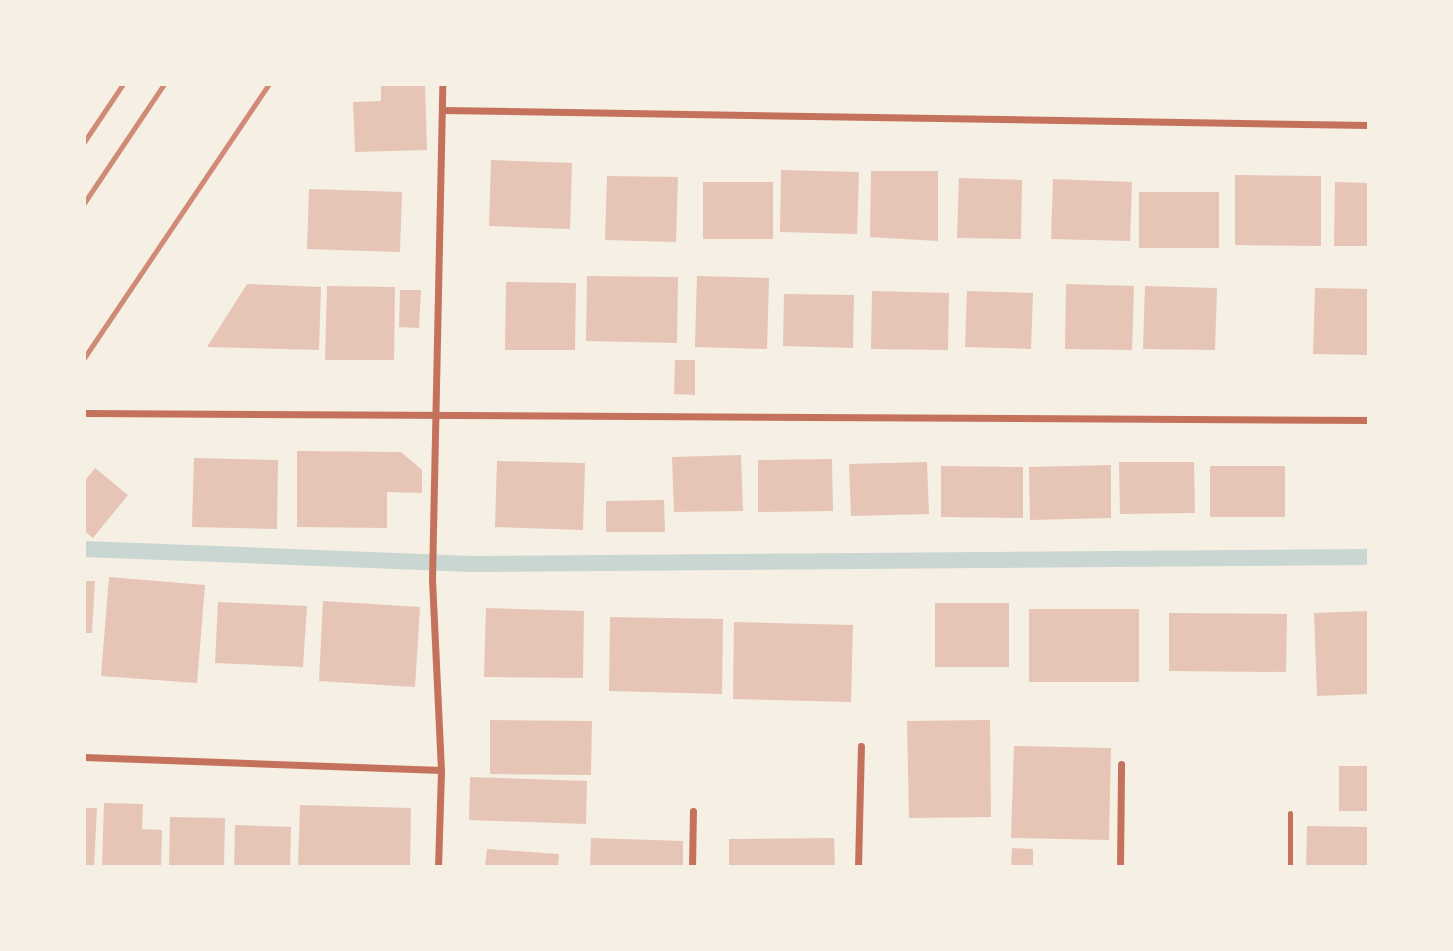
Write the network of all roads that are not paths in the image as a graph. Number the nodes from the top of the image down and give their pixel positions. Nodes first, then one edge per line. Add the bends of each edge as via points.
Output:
1 (442, 84) edge
2 (442, 110) junction
3 (1369, 125) edge
4 (84, 413) edge
5 (433, 413) junction
6 (1369, 420) edge
7 (861, 746) dead end
8 (84, 757) edge
9 (1121, 765) dead end
10 (442, 769) junction
11 (693, 811) dead end
12 (1290, 813) dead end
13 (438, 867) edge
14 (692, 867) edge
15 (858, 867) edge
16 (1120, 867) edge
17 (1290, 867) edge

1 - 2 street
2 - 3 street
2 - 5 street
4 - 5 street
5 - 6 street
5 - 10 street via 432,579
7 - 15 street
8 - 10 street
9 - 16 street
10 - 13 street
11 - 14 street
12 - 17 lane

